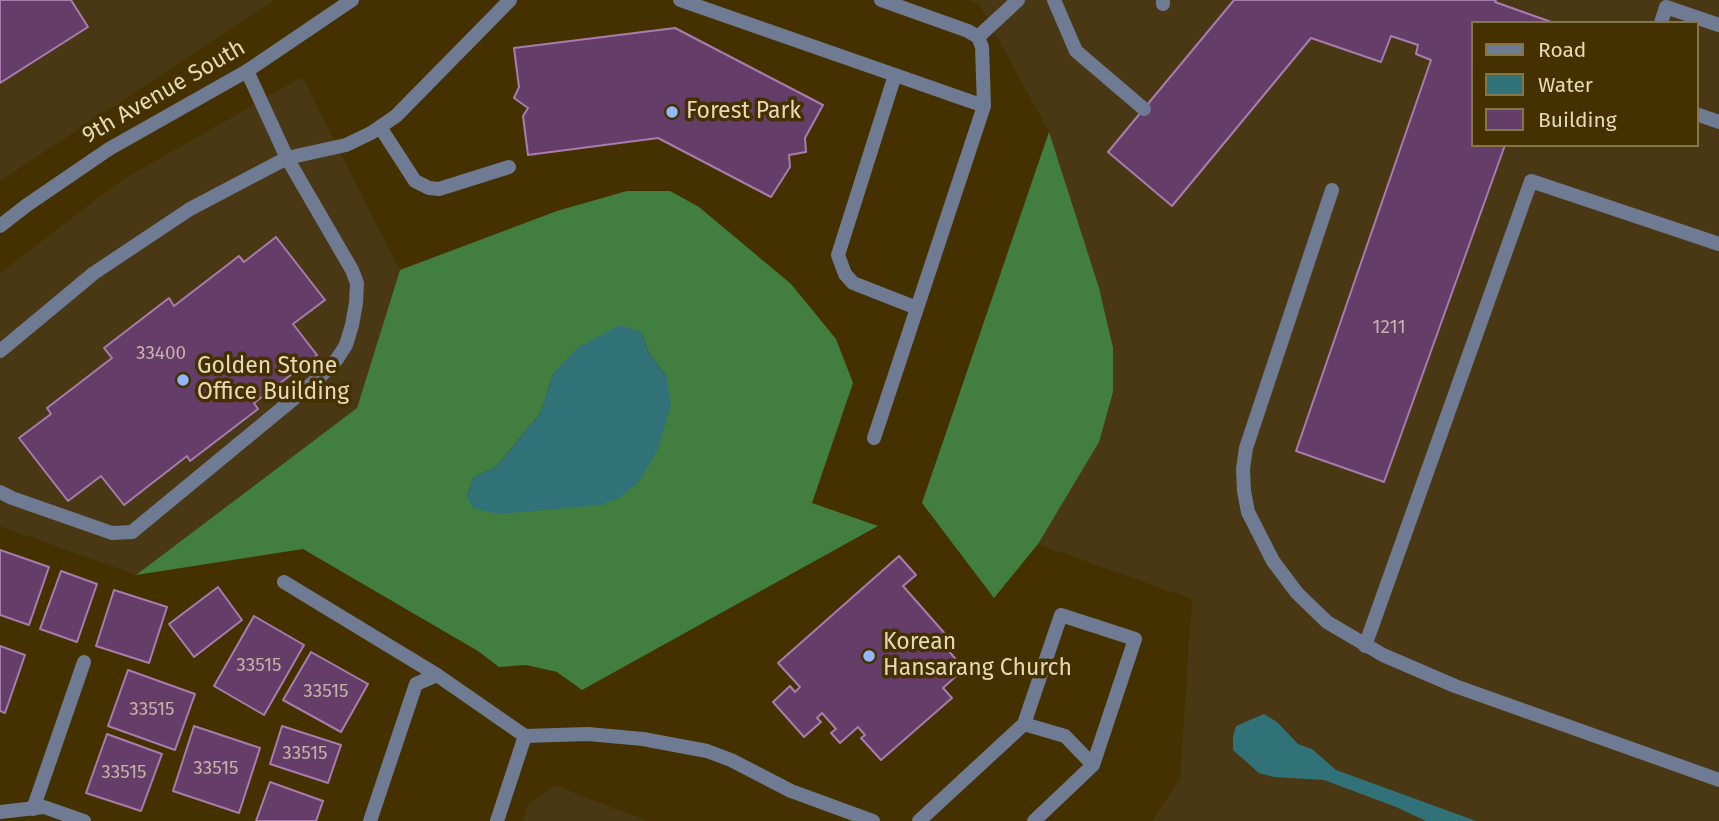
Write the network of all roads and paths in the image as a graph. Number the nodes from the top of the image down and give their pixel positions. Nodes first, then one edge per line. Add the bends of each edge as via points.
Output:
1 (352, 0) edge
2 (510, 0) edge
3 (680, 0) edge
4 (881, 0) edge
5 (1018, 0) edge
6 (1054, 0) edge
7 (1662, 21) edge
8 (1719, 25) edge
9 (978, 37) junction
10 (247, 71) junction
11 (895, 75) junction
12 (984, 106) junction
13 (1144, 109) dead end
14 (1698, 115) edge
15 (1719, 122) edge
16 (380, 127) junction
17 (287, 158) junction
18 (509, 167) dead end
19 (1332, 190) dead end
20 (0, 226) edge
21 (1719, 244) edge
22 (917, 308) junction
23 (0, 351) edge
24 (874, 438) dead end
25 (0, 492) edge
26 (284, 582) dead end
27 (1365, 646) junction
28 (84, 663) dead end
29 (437, 675) junction
30 (1024, 724) junction
31 (525, 736) junction
32 (1093, 765) junction
33 (1719, 780) edge
34 (33, 808) junction
35 (0, 812) edge
36 (84, 821) edge
37 (370, 821) edge
38 (497, 821) edge
39 (873, 821) edge
40 (919, 821) edge
41 (1034, 821) edge

1 - 10 street, 9th Avenue South
2 - 16 street
3 - 11 street
4 - 9 street
5 - 9 street
6 - 13 street via 1076,51
7 - 8 street via 1666,7
9 - 12 street
10 - 17 street
10 - 20 street, 9th Avenue South via 109,149
11 - 12 street
11 - 22 street via 838,255 853,283
12 - 22 street
14 - 15 street
16 - 17 street via 346,145
16 - 18 street via 415,181 429,188
17 - 23 street via 190,209 94,273
17 - 25 street via 357,283 352,325 337,359 132,532 105,531
19 - 27 street via 1242,469 1248,512 1273,561 1327,622
21 - 27 street via 1531,181
22 - 24 street
26 - 29 street
27 - 33 street via 1455,687
28 - 34 street
29 - 31 street
29 - 37 street via 416,684
30 - 32 street via 1065,736
30 - 32 street via 1061,615 1135,639
30 - 40 street
31 - 38 street
31 - 39 street via 643,738 707,751 792,791
32 - 41 street
34 - 35 street
34 - 36 street via 44,807

